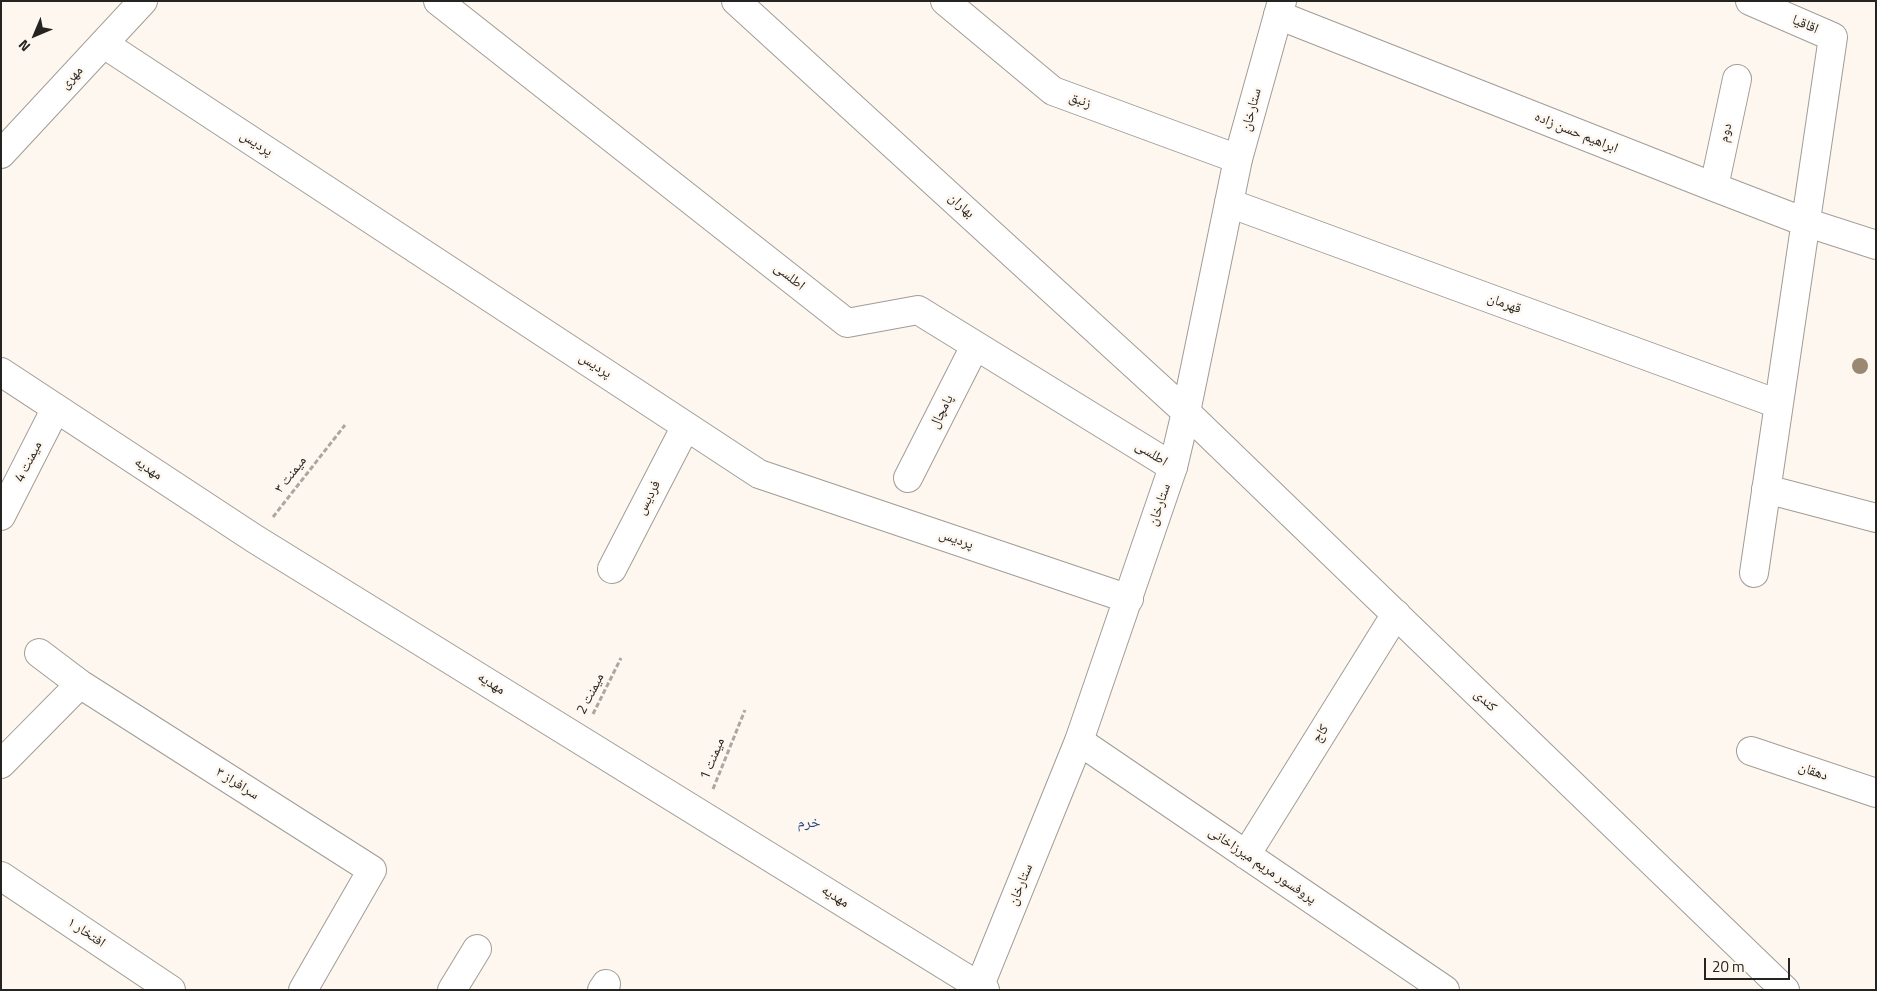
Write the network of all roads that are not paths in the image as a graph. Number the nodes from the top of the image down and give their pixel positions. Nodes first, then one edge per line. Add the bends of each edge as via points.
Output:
1 (143, 1) edge
2 (438, 1) edge
3 (736, 1) edge
4 (945, 1) edge
5 (1750, 1) edge
6 (1280, 8) edge
7 (1782, 8) edge
8 (104, 44) junction
9 (1737, 79) dead end
10 (1, 154) edge
11 (1238, 159) junction
12 (1714, 187) junction
13 (1229, 203) junction
14 (1806, 222) junction
15 (1876, 245) edge
16 (975, 346) junction
17 (1, 372) edge
18 (1778, 404) junction
19 (56, 408) junction
20 (1186, 412) junction
21 (686, 426) junction
22 (1173, 468) junction
23 (908, 478) dead end
24 (1766, 489) junction
25 (1, 516) edge
26 (1876, 518) edge
27 (612, 570) dead end
28 (1754, 573) dead end
29 (1129, 599) junction
30 (1396, 614) junction
31 (39, 652) dead end
32 (80, 684) junction
33 (1079, 741) junction
34 (1751, 750) dead end
35 (1, 764) edge
36 (1876, 793) edge
37 (1246, 854) junction
38 (1, 876) edge
39 (477, 949) dead end
40 (981, 989) edge
41 (171, 990) edge
42 (304, 990) edge
43 (452, 990) edge
44 (1445, 990) edge
45 (1785, 990) edge

1 - 8 street, مهری
2 - 16 street, اطلسی via 847,323 918,310
3 - 20 street, بهاران
4 - 11 street, زنبق via 1053,91
5 - 7 street, اقاقیا
6 - 11 street, ستارخان
6 - 12 street, ابراهیم حسن زاده
7 - 14 street, اقاقیا via 1833,37
8 - 10 street, مهری
8 - 21 street, پردیس
9 - 12 street, دوم
11 - 13 street, ستارخان
12 - 14 street, ابراهیم حسن زاده
13 - 18 street, قهرمان
13 - 20 street, ستارخان
14 - 15 street, ابراهیم حسن زاده
14 - 18 street
16 - 22 street, اطلسی
16 - 23 street, پامچال
17 - 19 street, مهدیه
18 - 24 street
19 - 25 street, میمنت 4
19 - 40 street, مهدیه via 255,539
20 - 22 street, ستارخان
20 - 30 street, کندی
21 - 27 street, فردیس
21 - 29 street, پردیس via 759,474
22 - 29 street, ستارخان
24 - 26 street
24 - 28 street
29 - 33 street, ستارخان
30 - 37 street, کاج
30 - 45 street, کندی
31 - 32 street
32 - 35 street
32 - 42 street, سرافراز ۳ via 372,870
33 - 37 street, پروفسور مریم میرزاخانی
33 - 40 street, ستارخان
34 - 36 street, دهقان
37 - 44 street, پروفسور مریم میرزاخانی
38 - 41 street, افتخار ۱
39 - 43 street

